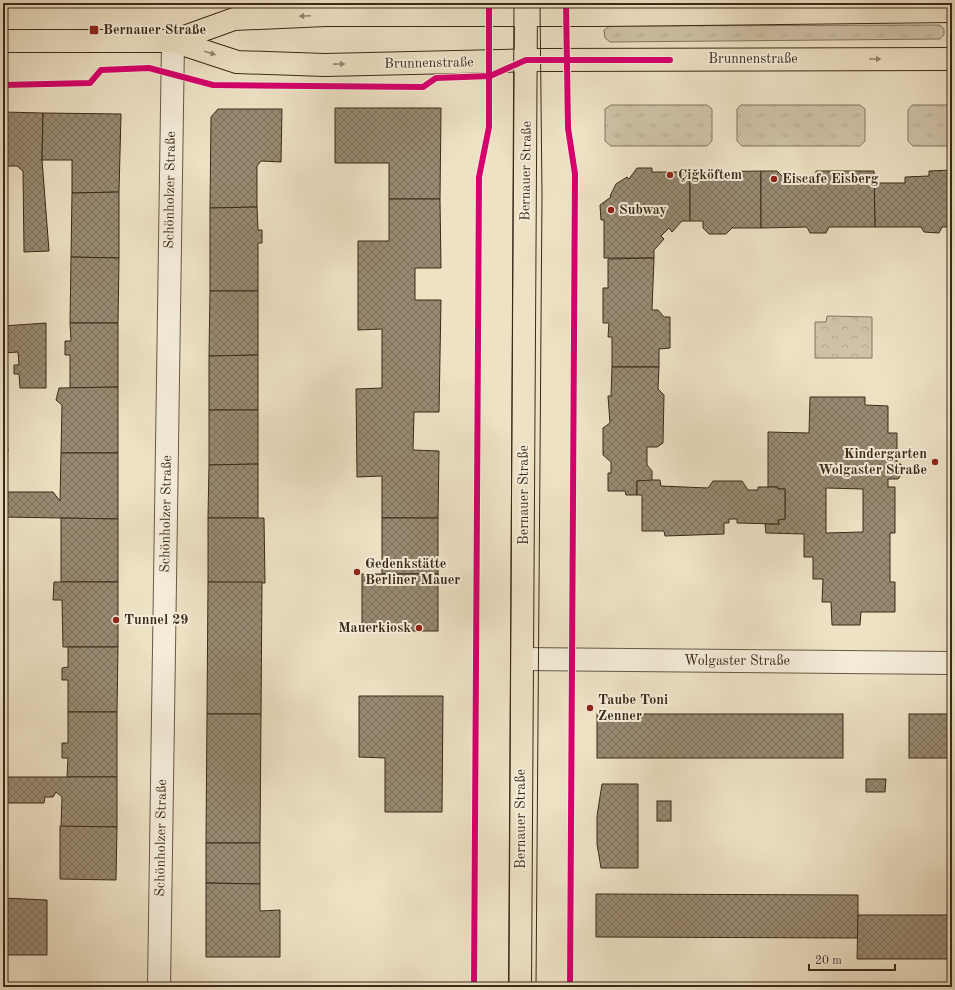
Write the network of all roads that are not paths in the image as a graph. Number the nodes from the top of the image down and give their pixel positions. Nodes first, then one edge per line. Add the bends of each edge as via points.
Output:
1 (526, 9) edge
2 (952, 12) edge
3 (3, 41) edge
4 (173, 41) junction
5 (952, 59) edge
6 (526, 60) junction
7 (522, 659) junction
8 (952, 663) edge
9 (159, 987) edge
10 (520, 987) edge

1 - 2 main road, Brunnenstraße
1 -> 4 main road, Brunnenstraße via 234,19
1 - 6 main road, Bernauer Straße
3 - 4 main road, Brunnenstraße
4 -> 6 main road, Brunnenstraße via 237,62 325,65
4 - 9 street, Schönholzer Straße
6 -> 5 main road, Brunnenstraße
6 - 7 main road, Bernauer Straße
7 - 8 street, Wolgaster Straße
7 - 10 main road, Bernauer Straße

